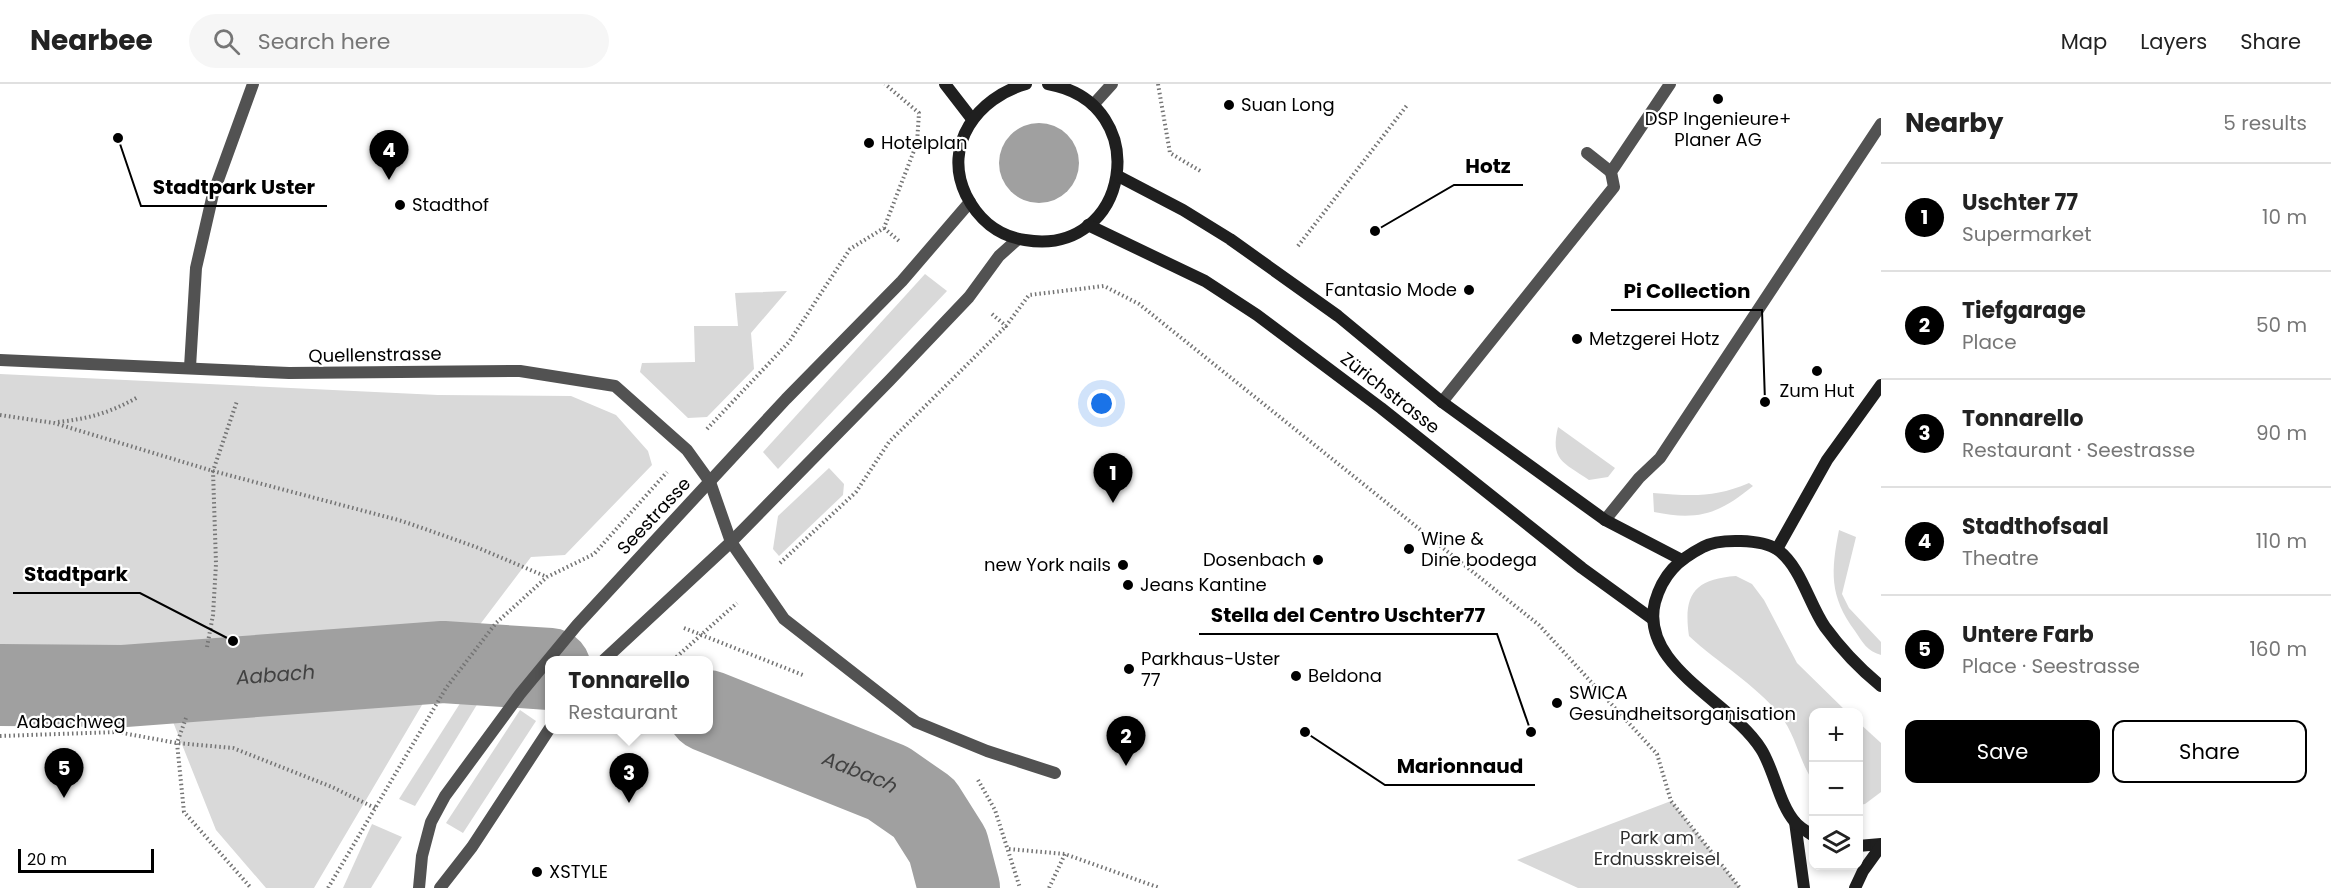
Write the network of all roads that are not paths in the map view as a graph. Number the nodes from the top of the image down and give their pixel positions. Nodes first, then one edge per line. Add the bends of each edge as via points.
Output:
1 (253, 84) edge
2 (945, 84) edge
3 (1026, 84) edge
4 (1048, 84) edge
5 (1112, 84) edge
6 (1670, 84) edge
7 (1093, 105) junction
8 (972, 119) junction
9 (1881, 124) edge
10 (1587, 153) dead end
11 (1611, 172) junction
12 (1118, 176) junction
13 (970, 202) junction
14 (1088, 225) junction
15 (1018, 239) junction
16 (0, 360) edge
17 (190, 367) junction
18 (1881, 385) edge
19 (1442, 402) junction
20 (710, 482) junction
21 (1605, 520) junction
22 (731, 542) junction
23 (1777, 549) junction
24 (1680, 559) junction
25 (1651, 618) junction
26 (552, 656) edge
27 (608, 656) edge
28 (545, 664) edge
29 (1881, 686) edge
30 (545, 734) edge
31 (1055, 773) dead end
32 (1795, 822) junction
33 (1809, 832) edge
34 (1881, 845) edge
35 (1863, 846) edge
36 (419, 888) edge
37 (440, 888) edge
38 (1804, 888) edge
39 (1855, 888) edge

1 - 17 street via 213,194 196,268
2 - 8 main road
3 - 8 main road via 996,96
4 - 7 main road via 1071,90
5 - 7 street
6 - 11 street
7 - 12 main road via 1112,130 1117,144
8 - 13 main road via 959,161
9 - 21 street via 1660,458
10 - 11 street
11 - 19 street via 1614,188
12 - 14 main road via 1102,212
12 - 19 main road, Zürichstrasse via 1230,239 1338,316
13 - 15 main road via 990,225
13 - 20 street, Seestrasse via 902,281
14 - 15 main road via 1054,241
14 - 25 main road, Zürichstrasse via 1205,281 1257,315
15 - 22 street via 999,256 969,297
16 - 17 street, Quellenstrasse
17 - 20 street, Quellenstrasse via 247,372 520,371 615,386 687,450
18 - 23 main road via 1827,460
19 - 21 main road, Zürichstrasse
20 - 22 street, Quellenstrasse
20 - 26 street, Seestrasse
21 - 24 main road, Zürichstrasse
22 - 27 street
22 - 31 street, Quellenstrasse via 784,619 916,722
23 - 24 main road via 1738,540 1707,544
23 - 29 main road via 1791,563 1825,626 1850,659
24 - 25 main road via 1660,582
25 - 32 main road via 1658,644 1676,669 1737,720 1761,749
28 - 36 street, Seestrasse via 445,796 431,822
30 - 37 street via 472,847
32 - 33 main road
32 - 38 main road
34 - 35 main road
34 - 39 main road

